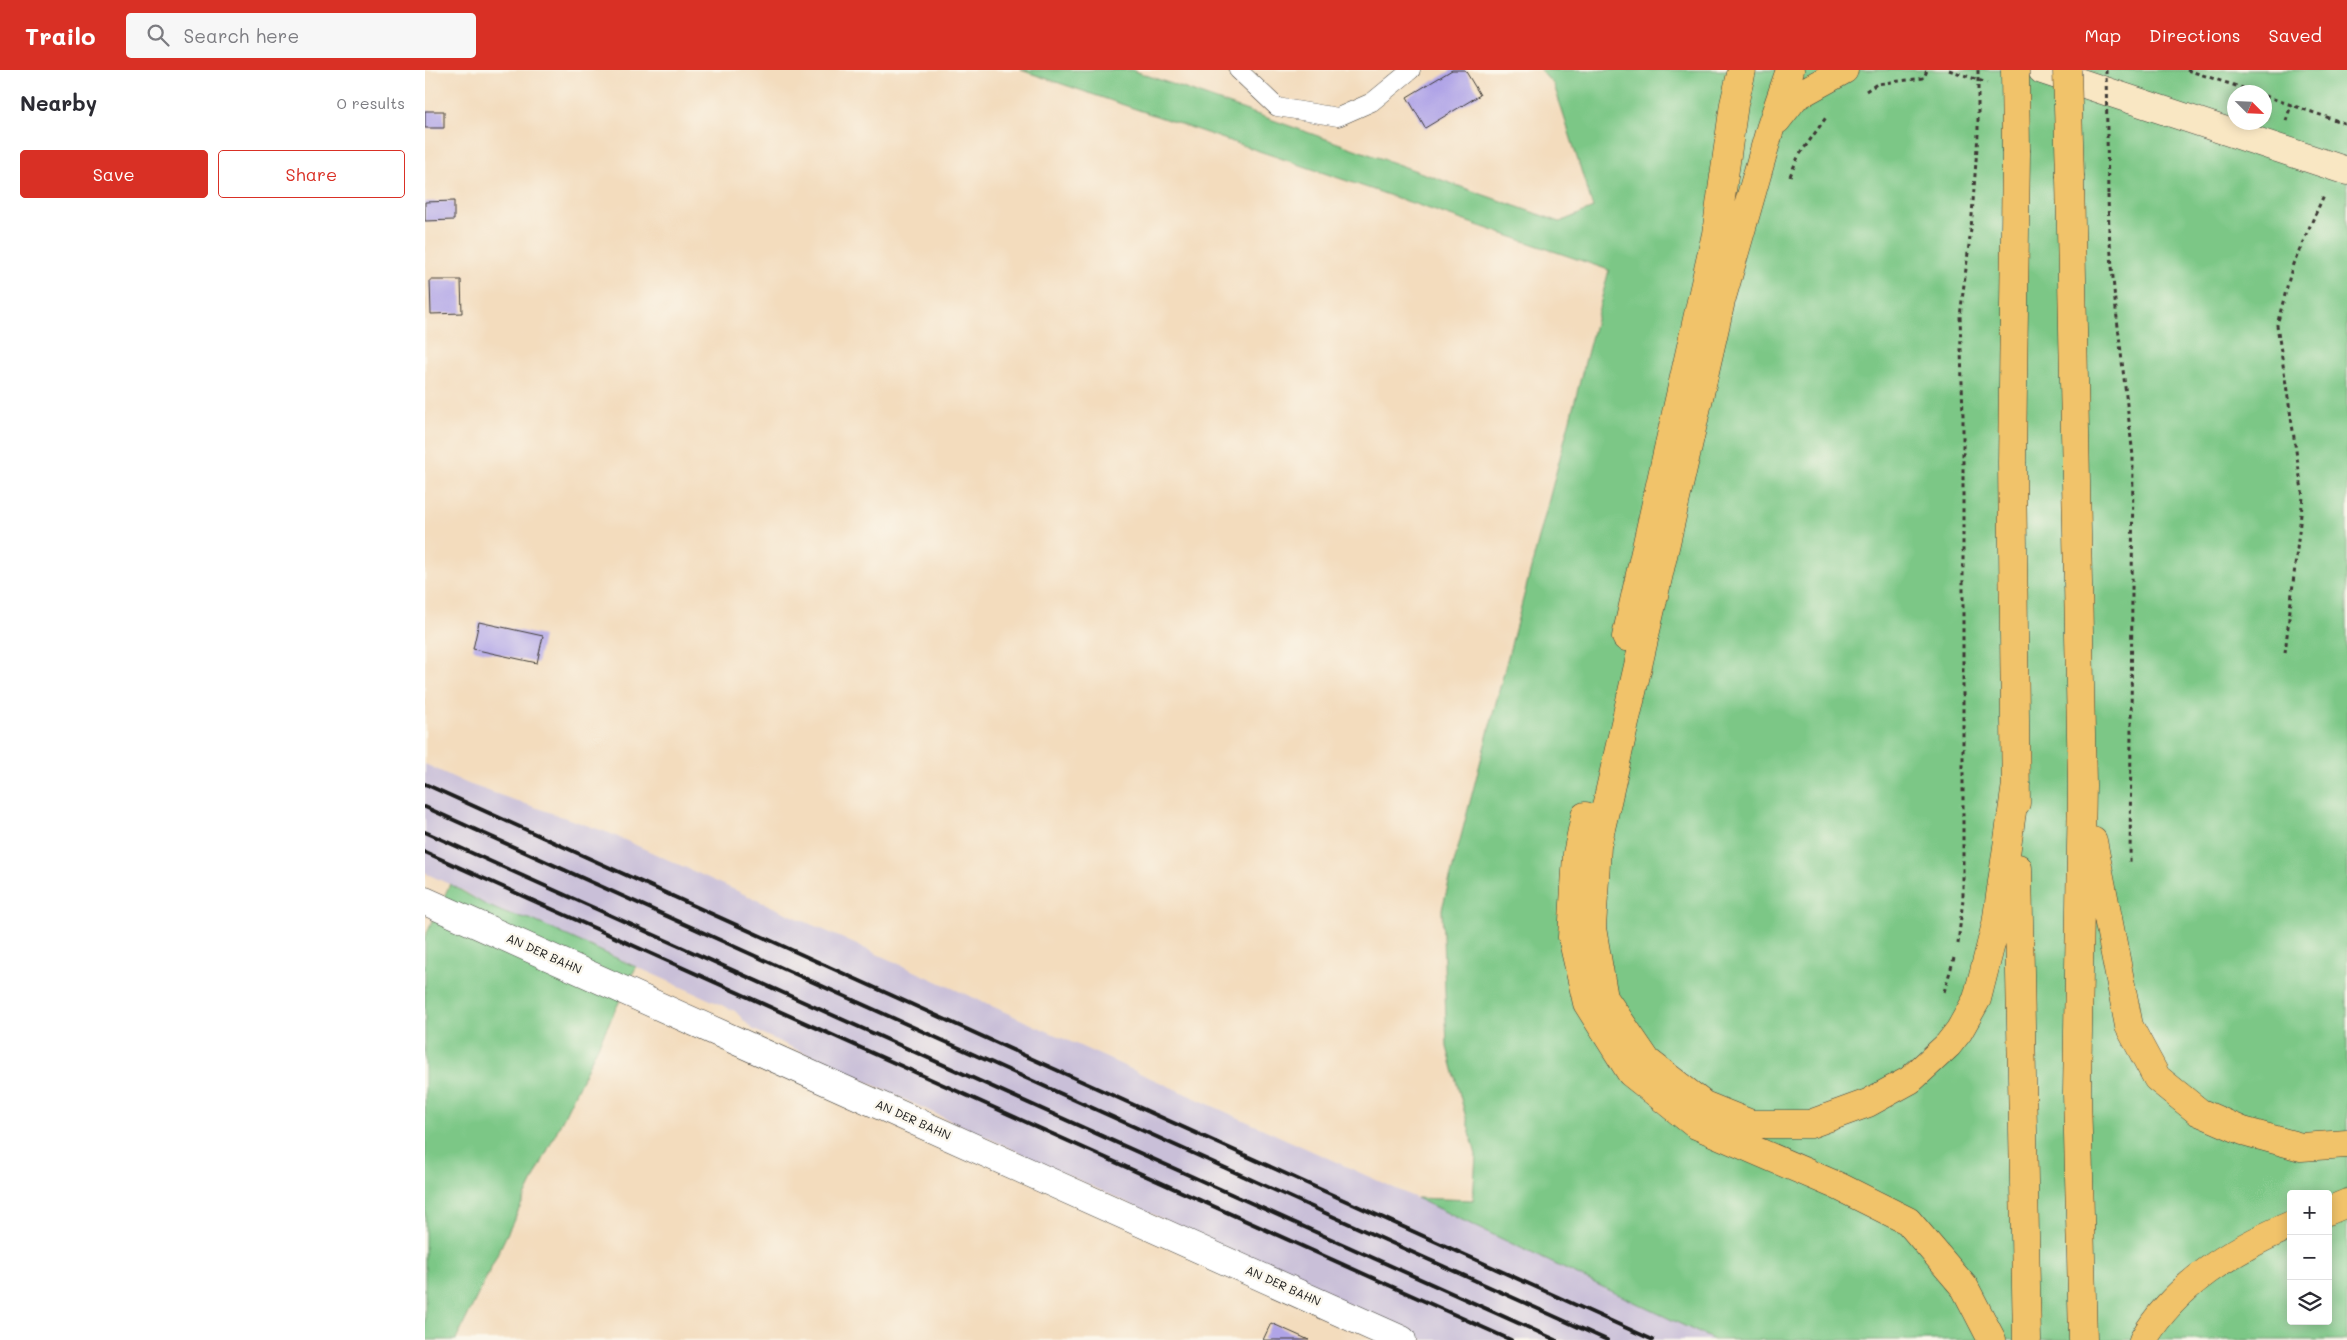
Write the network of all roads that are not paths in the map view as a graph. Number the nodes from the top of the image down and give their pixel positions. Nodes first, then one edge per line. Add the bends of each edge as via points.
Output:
1 (1238, 70) edge
2 (1411, 70) edge
3 (1724, 70) edge
4 (1742, 70) edge
5 (1790, 70) edge
6 (1844, 70) edge
7 (2015, 70) edge
8 (2042, 70) edge
9 (2067, 70) edge
10 (1734, 104) junction
11 (1770, 129) junction
12 (2341, 168) edge
13 (2016, 784) junction
14 (2082, 785) junction
15 (425, 901) edge
16 (2347, 1144) edge
17 (2347, 1203) edge
18 (2332, 1209) edge
19 (2287, 1227) edge
20 (1402, 1340) edge
21 (1993, 1340) edge
22 (2027, 1340) edge
23 (2083, 1340) edge
24 (2143, 1340) edge

1 - 2 lane via 1277,107 1338,117 1372,102
3 - 10 highway
4 - 10 highway
5 - 11 highway
6 - 11 highway via 1795,97
7 - 13 highway, bridge via 2012,463
8 - 12 main road
9 - 14 highway, bridge
10 - 21 highway via 1717,234 1577,854 1572,938 1587,1003 1631,1073 1696,1125 1838,1186 1908,1221 1965,1288
11 - 13 highway via 1721,301 1597,846 1592,928 1604,998 1647,1060 1704,1105 1751,1124 1810,1124 1868,1103 1910,1080 1948,1045 1977,999 1996,924
13 - 22 highway
14 - 16 highway via 2129,1026 2157,1078 2199,1112 2243,1131 2301,1147
14 - 23 highway via 2077,1093
15 - 20 street, AN DER BAHN
17 - 18 highway
19 - 24 highway via 2226,1257 2196,1278 2171,1302

